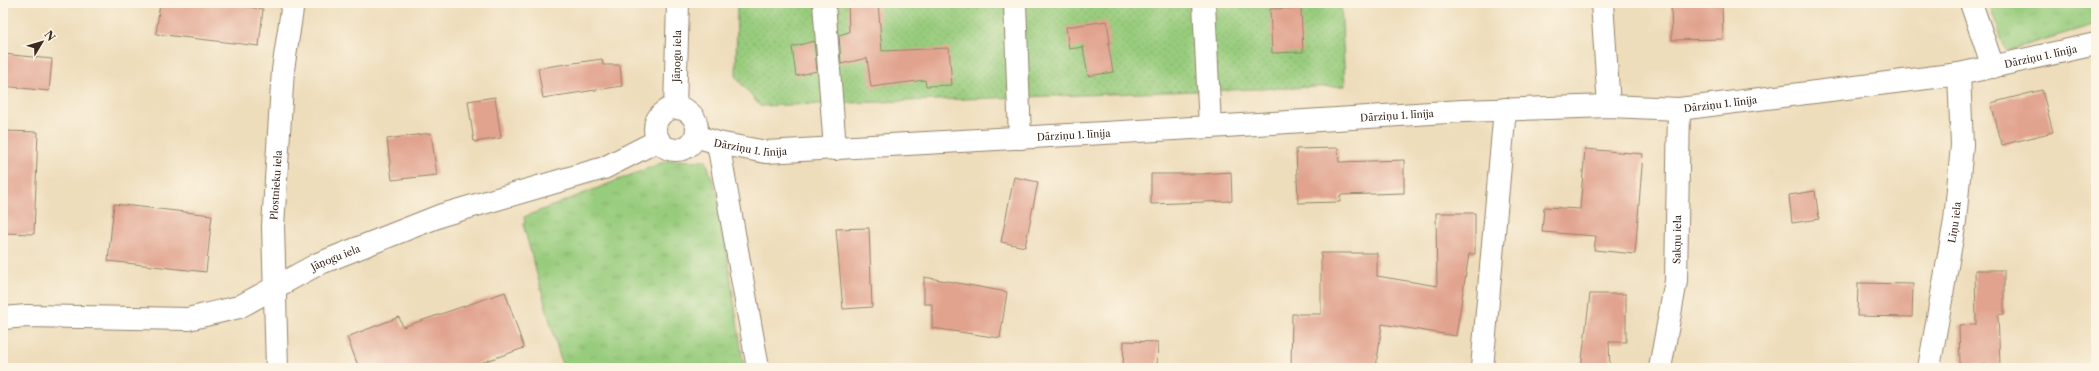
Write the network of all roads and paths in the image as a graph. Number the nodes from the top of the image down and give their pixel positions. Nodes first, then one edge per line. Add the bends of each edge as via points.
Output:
1 (293, 3) edge
2 (678, 3) edge
3 (824, 3) edge
4 (1015, 3) edge
5 (1204, 3) edge
6 (1602, 3) edge
7 (1971, 3) edge
8 (2096, 44) edge
9 (1993, 68) junction
10 (1959, 74) junction
11 (1609, 106) junction
12 (675, 108) junction
13 (1505, 109) junction
14 (1679, 109) junction
15 (1210, 128) junction
16 (696, 136) junction
17 (1020, 138) junction
18 (659, 140) junction
19 (718, 143) junction
20 (835, 149) junction
21 (274, 287) junction
22 (3, 318) edge
23 (277, 368) edge
24 (758, 368) edge
25 (1482, 368) edge
26 (1660, 368) edge
27 (1929, 368) edge

1 - 21 street, Plostnieku iela via 283,70 273,226
2 - 12 street, Jāņogu iela
3 - 20 street
4 - 17 street
5 - 15 street
6 - 11 street
7 - 9 street
8 - 9 street, Dārziņu 1. līnija
9 - 10 street, Dārziņu 1. līnija
10 - 14 street, Dārziņu 1. līnija
10 - 27 street, Līņu iela via 1962,145 1955,221
11 - 13 street, Dārziņu 1. līnija
11 - 14 street, Dārziņu 1. līnija
12 - 16 street via 693,116 696,122
12 - 18 street via 668,110 658,120 656,126
13 - 15 street, Dārziņu 1. līnija
13 - 25 street
14 - 26 street, Sakņu iela via 1676,281
15 - 17 street, Dārziņu 1. līnija
16 - 18 street via 693,142 682,149 668,148
16 - 19 street, Dārziņu 1. līnija
17 - 20 street, Dārziņu 1. līnija
18 - 21 street, Jāņogu iela via 604,168 442,215 318,264
19 - 20 street, Dārziņu 1. līnija via 766,152
19 - 24 street
21 - 22 street, Jāņogu iela via 239,307 188,319 27,316
21 - 23 street, Plostnieku iela

